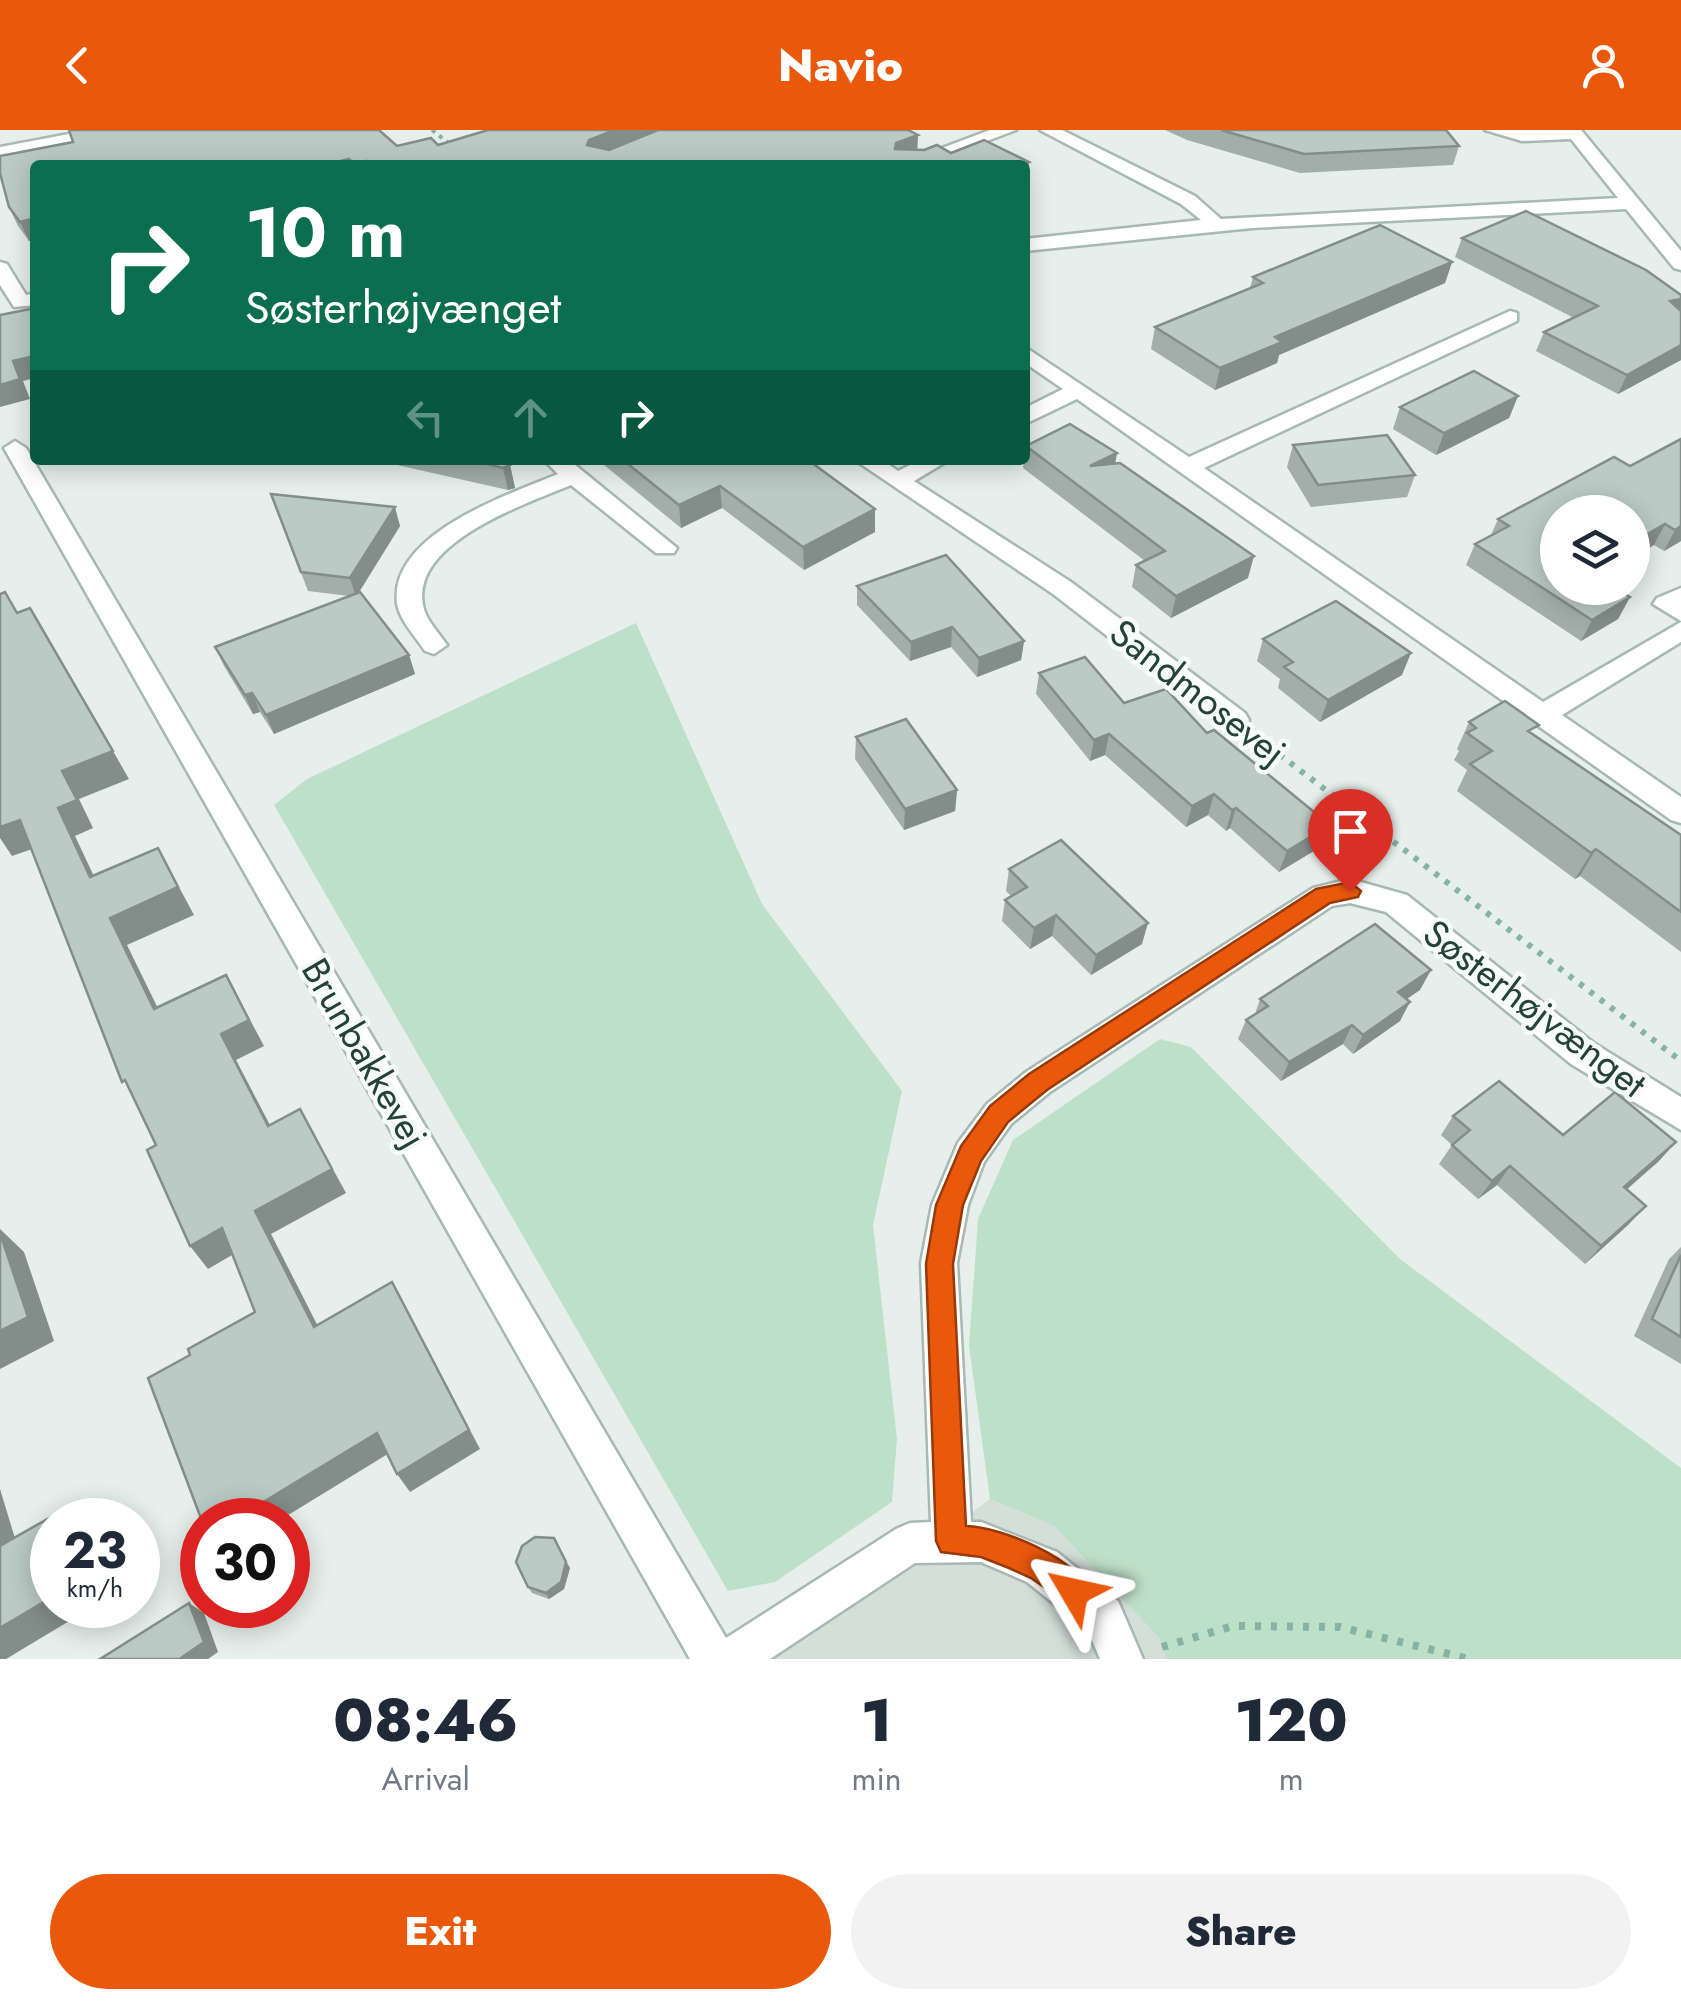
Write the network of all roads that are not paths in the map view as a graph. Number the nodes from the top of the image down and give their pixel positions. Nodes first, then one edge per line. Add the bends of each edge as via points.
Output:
1 (118, 130) edge
2 (1007, 130) edge
3 (1087, 130) edge
4 (1494, 130) edge
5 (1574, 132) edge
6 (1057, 134) edge
7 (0, 152) edge
8 (920, 160) edge
9 (1632, 204) junction
10 (1216, 224) junction
11 (1030, 245) edge
12 (1681, 264) edge
13 (0, 268) edge
14 (30, 299) edge
15 (1510, 316) dead end
16 (1030, 356) edge
17 (1078, 390) junction
18 (1030, 414) edge
19 (17, 447) edge
20 (874, 465) edge
21 (928, 465) edge
22 (1188, 467) junction
23 (564, 468) edge
24 (898, 480) junction
25 (665, 548) dead end
26 (1681, 596) edge
27 (1681, 614) edge
28 (1681, 630) edge
29 (434, 644) dead end
30 (1540, 716) junction
31 (1235, 720) road end
32 (1681, 812) edge
33 (1681, 1115) edge
34 (952, 1541) junction
35 (714, 1659) edge
36 (732, 1659) edge
37 (1122, 1659) edge

1 - 7 street
2 - 8 street
3 - 6 street
4 - 5 street via 1522,136
5 - 9 street
6 - 10 street via 1188,200
9 - 10 street
9 - 12 street
10 - 11 street
13 - 14 street via 21,302
15 - 22 street
16 - 17 street
17 - 18 street
17 - 22 street
19 - 35 street, Brunbakkevej
20 - 24 street, Sandmosevej
21 - 24 street
22 - 30 street
23 - 25 street
23 - 29 street via 424,554 412,575 409,604
24 - 31 street, Sandmosevej via 1062,588
26 - 27 street via 1666,604
28 - 30 street
30 - 32 street
33 - 34 street, Søsterhøjvænget via 1583,1054 1396,903 1350,891 1324,896 1038,1082 999,1114 970,1154 950,1205 939,1264
34 - 36 street via 910,1543
34 - 37 street via 981,1542 1042,1566 1103,1616

